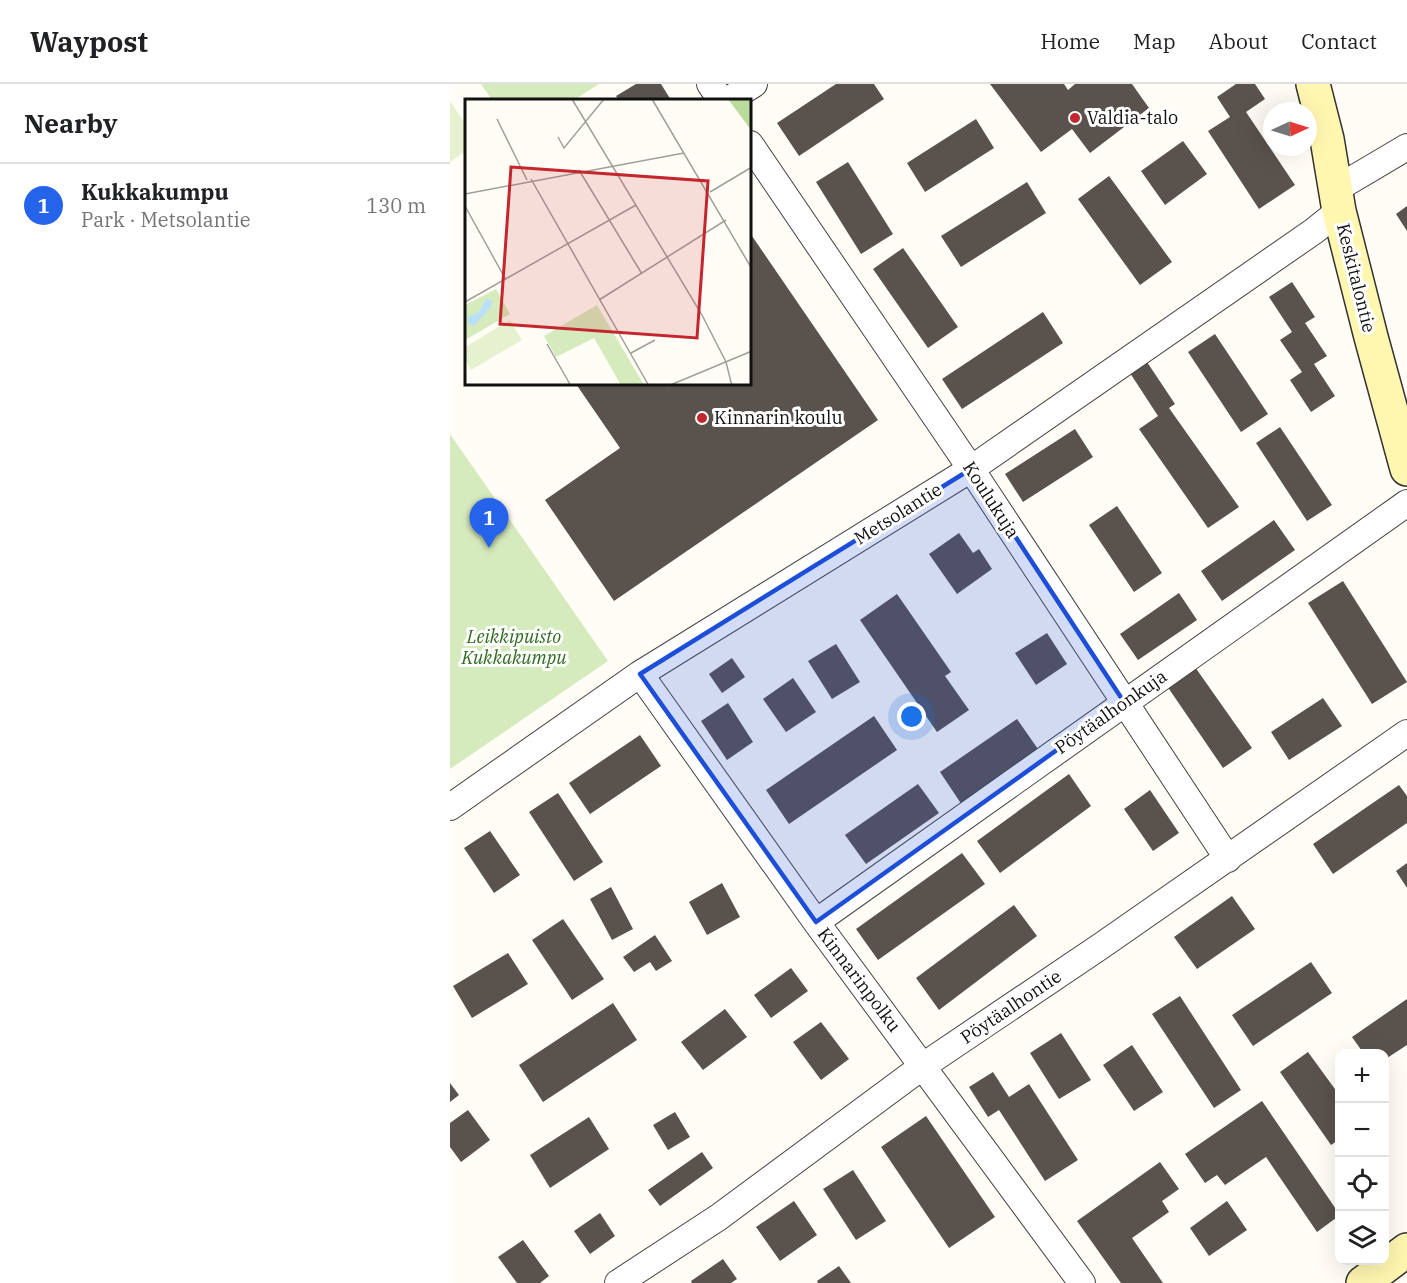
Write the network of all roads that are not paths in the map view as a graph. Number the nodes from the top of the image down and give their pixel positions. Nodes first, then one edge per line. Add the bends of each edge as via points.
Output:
1 (710, 84) edge
2 (754, 84) edge
3 (1313, 84) edge
4 (720, 99) edge
5 (730, 99) edge
6 (752, 147) edge
7 (1407, 147) edge
8 (1337, 200) junction
9 (971, 469) junction
10 (1407, 470) edge
11 (1407, 503) edge
12 (640, 674) junction
13 (1124, 702) junction
14 (1407, 733) edge
15 (450, 807) edge
16 (1228, 859) junction
17 (816, 922) junction
18 (923, 1066) junction
19 (1407, 1250) edge
20 (618, 1283) edge
21 (1082, 1283) edge
22 (1363, 1283) edge

1 - 4 street
2 - 5 street
3 - 8 street, Keskitalontie
6 - 9 street, Koulukuja
7 - 8 street, Metsolantie
8 - 9 street, Metsolantie via 1305,237
8 - 10 street, Keskitalontie
9 - 12 street, Metsolantie
9 - 13 street, Koulukuja
11 - 13 street, Pöytäalhonkuja
12 - 15 street, Metsolantie
12 - 17 street, Kinnarinpolku
13 - 16 street, Koulukuja
13 - 17 street, Pöytäalhonkuja
14 - 16 street, Pöytäalhontie
16 - 18 street, Pöytäalhontie
17 - 18 street, Kinnarinpolku
18 - 20 street, Pöytäalhontie via 719,1217
18 - 21 street, Kinnarinpolku
19 - 22 street

